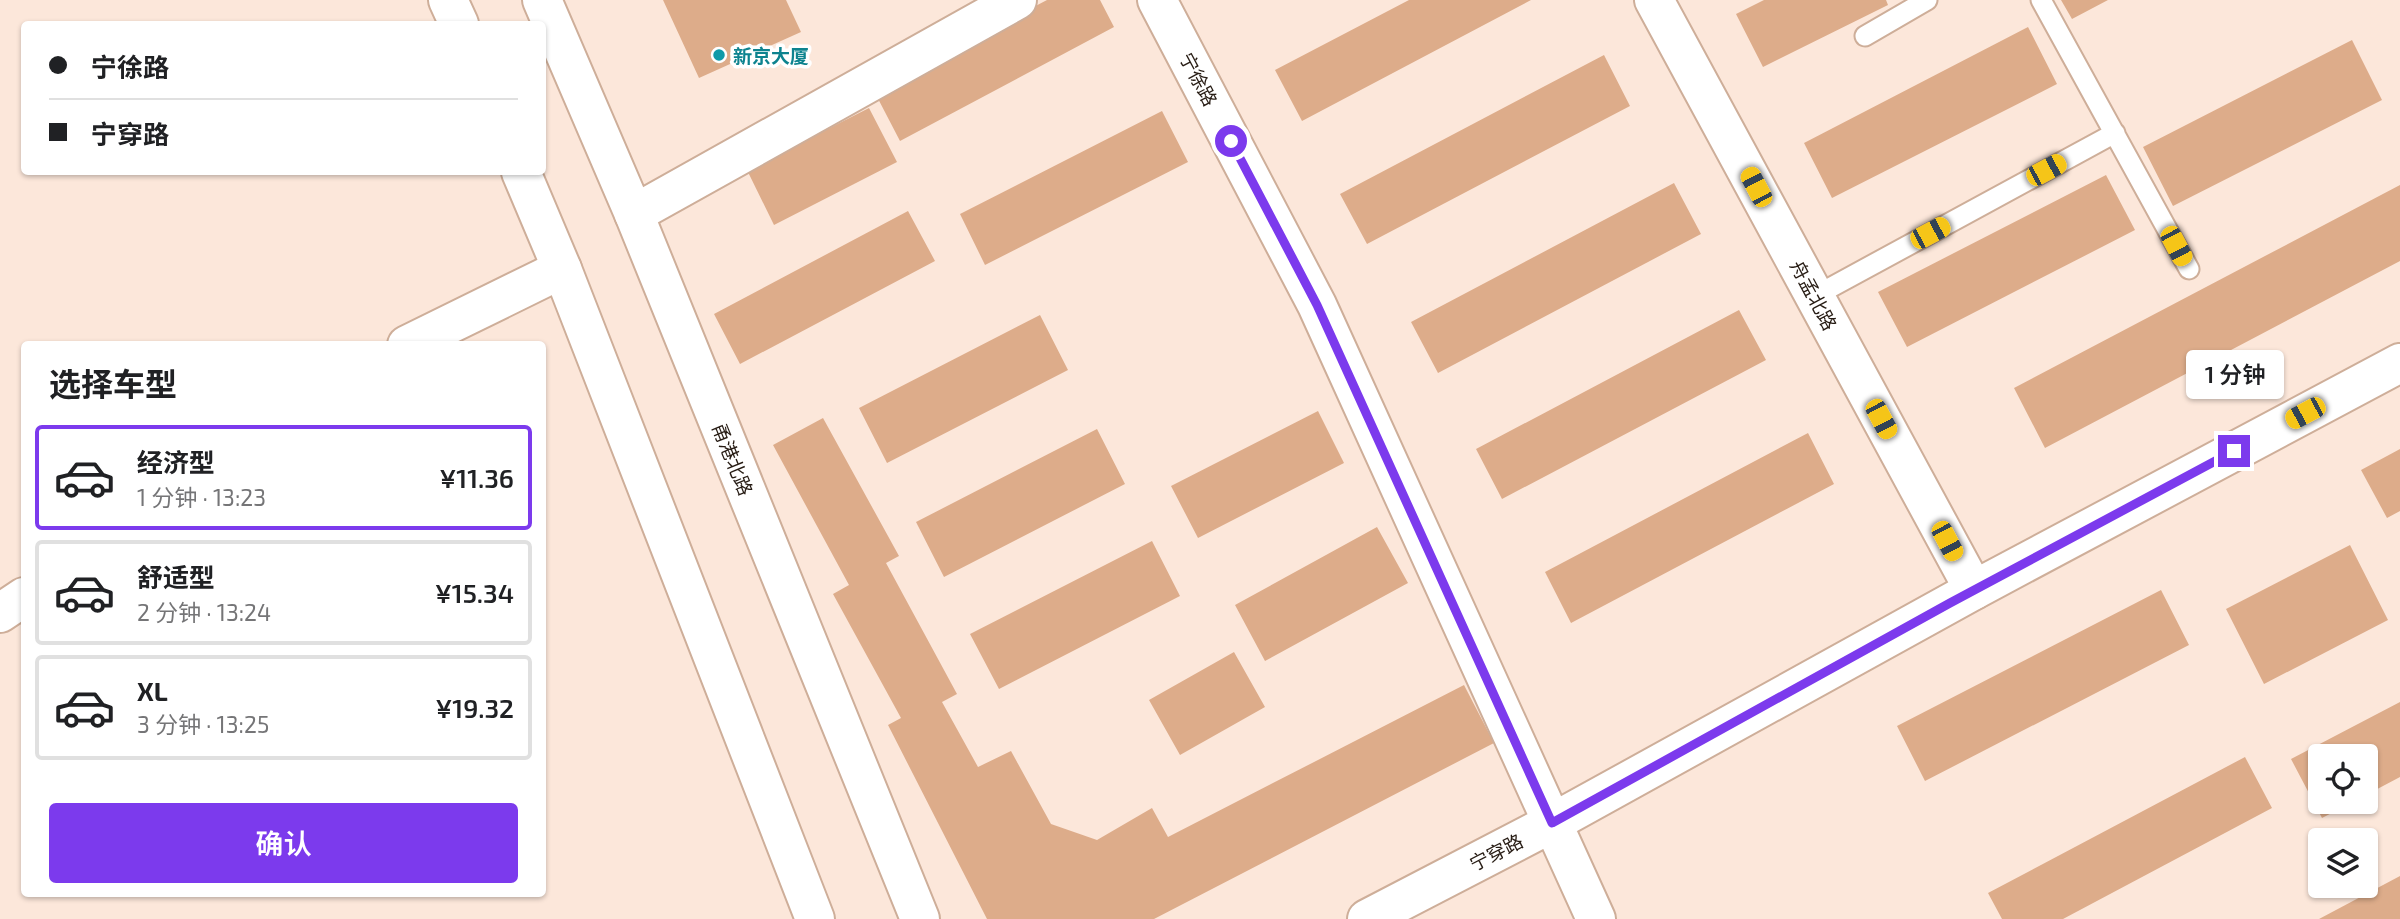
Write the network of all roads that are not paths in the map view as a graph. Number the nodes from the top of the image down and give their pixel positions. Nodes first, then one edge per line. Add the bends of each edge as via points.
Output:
1 (448, 0) edge
2 (542, 0) edge
3 (1017, 0) edge
4 (1157, 0) edge
5 (1654, 0) edge
6 (1927, 0) edge
7 (2041, 0) edge
8 (458, 21) edge
9 (1865, 36) dead end
10 (2115, 133) junction
11 (522, 175) edge
12 (634, 214) junction
13 (562, 269) junction
14 (2189, 269) dead end
15 (1815, 296) junction
16 (415, 341) edge
17 (2400, 363) edge
18 (1974, 590) junction
19 (21, 599) edge
20 (0, 613) edge
21 (1552, 823) junction
22 (815, 919) edge
23 (920, 919) edge
24 (1367, 919) edge
25 (1596, 919) edge

1 - 8 street
2 - 12 street, 甬港北路
3 - 12 street
4 - 21 street, 宁徐路 via 1317,305
5 - 15 street, 舟孟北路
6 - 9 lane
7 - 10 lane
10 - 14 lane
10 - 15 lane
11 - 13 street
12 - 23 street, 甬港北路
13 - 16 street
13 - 22 street
15 - 18 street, 舟孟北路
17 - 18 street, 宁穿路
18 - 21 street, 宁穿路
19 - 20 street
21 - 24 street, 宁穿路
21 - 25 street, 宁徐路

